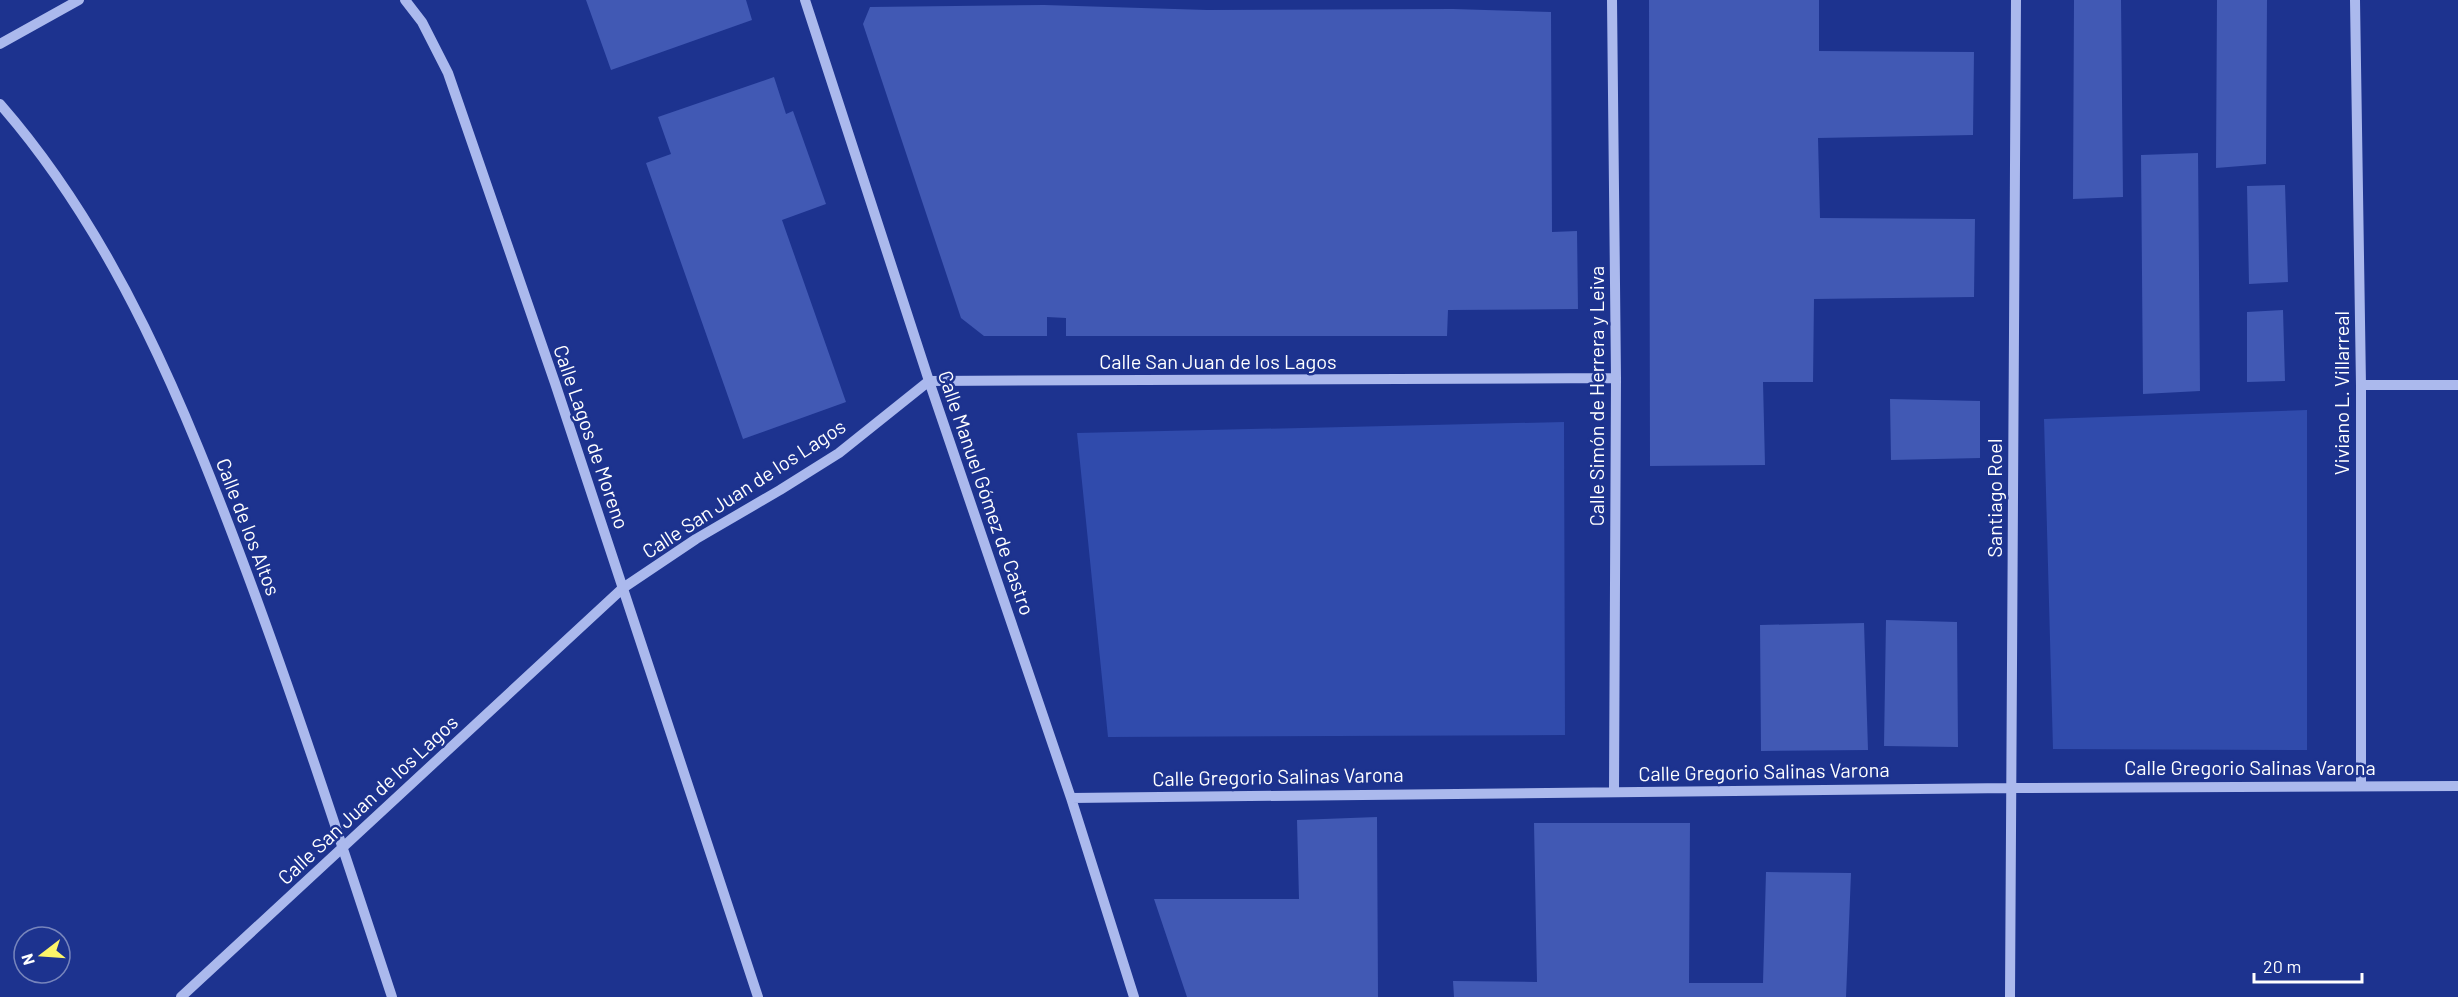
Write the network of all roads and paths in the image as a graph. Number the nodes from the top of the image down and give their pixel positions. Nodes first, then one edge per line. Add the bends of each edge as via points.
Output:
1 (79, 0) edge
2 (405, 0) edge
3 (805, 0) edge
4 (1612, 0) edge
5 (2016, 0) edge
6 (2355, 0) edge
7 (0, 44) edge
8 (0, 104) edge
9 (1616, 378) junction
10 (929, 381) junction
11 (2361, 385) junction
12 (2458, 385) edge
13 (623, 588) junction
14 (2361, 785) junction
15 (2458, 786) edge
16 (2011, 788) junction
17 (1614, 791) junction
18 (1071, 798) junction
19 (343, 848) junction
20 (181, 997) edge
21 (392, 997) edge
22 (758, 997) edge
23 (1134, 997) edge
24 (2010, 997) edge

1 - 7 street
2 - 13 street, Calle Lagos de Moreno via 422,22 448,73
3 - 10 street, Calle Manuel Gómez de Castro
4 - 9 street, Calle Simón de Herrera y Leiva
5 - 16 street, Santiago Roel
6 - 11 street, Viviano L. Villarreal
8 - 19 street, Calle de los Altos via 73,200 166,374 209,471
9 - 10 street, Calle San Juan de los Lagos
9 - 17 street, Calle Simón de Herrera y Leiva
10 - 13 street, Calle San Juan de los Lagos via 839,453
10 - 18 street, Calle Manuel Gómez de Castro
11 - 12 street
11 - 14 street, Viviano L. Villarreal
13 - 19 street, Calle San Juan de los Lagos
13 - 22 street, Calle Lagos de Moreno
14 - 15 street, Calle Gregorio Salinas Varona
14 - 16 street, Calle Gregorio Salinas Varona
16 - 17 street, Calle Gregorio Salinas Varona
16 - 24 street, Santiago Roel
17 - 18 street, Calle Gregorio Salinas Varona
18 - 23 street, Calle Manuel Gómez de Castro
19 - 20 street, Calle San Juan de los Lagos
19 - 21 street, Calle de los Altos

